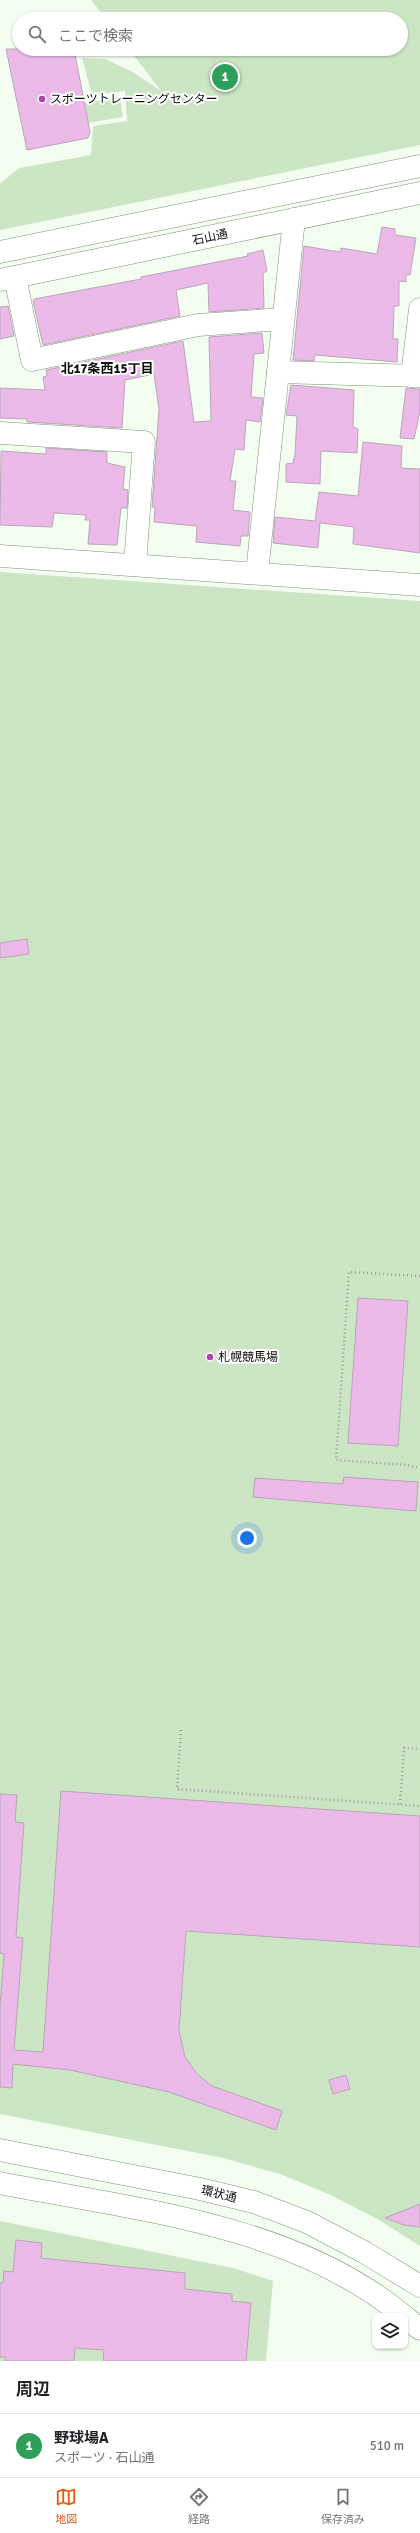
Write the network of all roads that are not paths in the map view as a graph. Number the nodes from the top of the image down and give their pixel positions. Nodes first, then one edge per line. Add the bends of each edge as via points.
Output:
1 (420, 166) edge
2 (420, 193) edge
3 (294, 219) junction
4 (0, 252) edge
5 (8, 279) edge
6 (420, 309) edge
7 (284, 319) junction
8 (278, 372) junction
9 (416, 376) edge
10 (0, 432) edge
11 (0, 556) edge
12 (135, 565) junction
13 (257, 574) junction
14 (420, 585) edge
15 (0, 2150) edge
16 (0, 2183) edge
17 (420, 2286) edge
18 (401, 2313) edge
19 (408, 2319) edge
20 (420, 2329) edge

1 - 4 street
2 - 3 street, 石山通
3 - 5 street, 石山通
3 - 7 street
5 - 7 street via 32,360 198,325
6 - 9 street
7 - 8 street
8 - 9 street
8 - 13 street
10 - 12 street via 144,442
11 - 12 street
12 - 13 street
13 - 14 street
15 - 17 street, 環状通 via 254,2202 307,2222
16 - 18 street via 211,2224 249,2235 292,2251 348,2278
19 - 20 street

